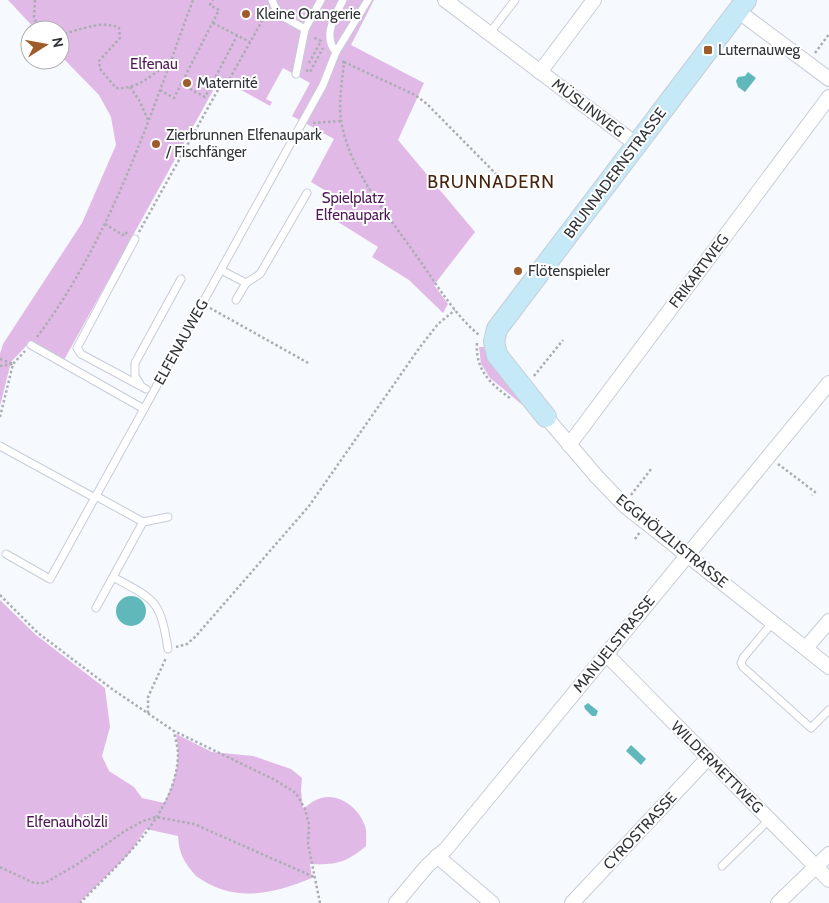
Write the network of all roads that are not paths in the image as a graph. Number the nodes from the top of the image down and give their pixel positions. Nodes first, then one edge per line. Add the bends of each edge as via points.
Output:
1 (272, 0) edge
2 (320, 0) edge
3 (343, 0) edge
4 (368, 0) edge
5 (445, 0) edge
6 (514, 0) edge
7 (594, 0) edge
8 (742, 6) edge
9 (305, 31) junction
10 (489, 34) junction
11 (336, 52) junction
12 (540, 72) junction
13 (296, 74) dead end
14 (829, 79) edge
15 (829, 97) edge
16 (637, 144) junction
17 (307, 193) dead end
18 (135, 239) road end
19 (221, 270) junction
20 (181, 279) dead end
21 (246, 283) junction
22 (236, 300) dead end
23 (31, 345) road end
24 (495, 351) joint
25 (829, 384) edge
26 (149, 390) junction
27 (144, 409) junction
28 (546, 417) joint
29 (569, 445) junction
30 (0, 446) edge
31 (95, 497) junction
32 (168, 517) dead end
33 (142, 522) junction
34 (6, 554) dead end
35 (687, 554) junction
36 (113, 577) junction
37 (96, 608) dead end
38 (829, 621) edge
39 (773, 622) junction
40 (168, 648) road end
41 (806, 648) junction
42 (606, 654) junction
43 (829, 667) edge
44 (829, 710) edge
45 (708, 758) junction
46 (769, 820) junction
47 (829, 854) edge
48 (437, 856) junction
49 (722, 866) dead end
50 (816, 867) junction
51 (829, 880) edge
52 (396, 903) edge
53 (492, 903) edge
54 (572, 903) edge
55 (778, 903) edge

1 - 9 lane via 278,14
2 - 9 lane
3 - 11 lane via 330,32
4 - 11 lane, ELFENAUWEG
5 - 10 street, MÜSLINWEG
6 - 10 lane
7 - 12 street, MÜSLINWEG
8 - 14 street
8 - 16 street, BRUNNADERNSTRASSE
9 - 13 lane
10 - 12 street, MÜSLINWEG
11 - 19 lane, ELFENAUWEG via 323,85
12 - 16 street, MÜSLINWEG
15 - 29 street, FRIKARTWEG
16 - 24 street, BRUNNADERNSTRASSE via 497,329
17 - 21 lane via 260,274
18 - 26 lane via 77,348 81,354
19 - 21 lane
19 - 26 lane, ELFENAUWEG
20 - 26 lane via 135,363 136,379
21 - 22 lane
23 - 27 lane
24 - 28 street, EGGHÖLZLISTRASSE
25 - 35 street, MANUELSTRASSE
26 - 27 lane, ELFENAUWEG
27 - 31 lane, ELFENAUWEG
28 - 29 street, EGGHÖLZLISTRASSE
29 - 35 street, EGGHÖLZLISTRASSE via 625,506
30 - 31 lane
31 - 33 lane
31 - 34 lane, ELFENAUWEG via 50,579
32 - 33 lane
33 - 36 lane
35 - 39 street, EGGHÖLZLISTRASSE
35 - 42 street, MANUELSTRASSE
36 - 37 lane
36 - 40 lane via 145,594 156,604
38 - 41 street
39 - 41 street, EGGHÖLZLISTRASSE
39 - 44 lane via 743,658 743,667 811,728
41 - 43 street, EGGHÖLZLISTRASSE
42 - 45 street, WILDERMETTWEG
42 - 48 street, MANUELSTRASSE
45 - 46 street, WILDERMETTWEG
45 - 54 street, CYROSTRASSE
46 - 49 lane
46 - 50 street, WILDERMETTWEG
47 - 50 street
48 - 52 street, MANUELSTRASSE
48 - 53 street
50 - 51 street, WILDERMETTWEG
50 - 55 street

